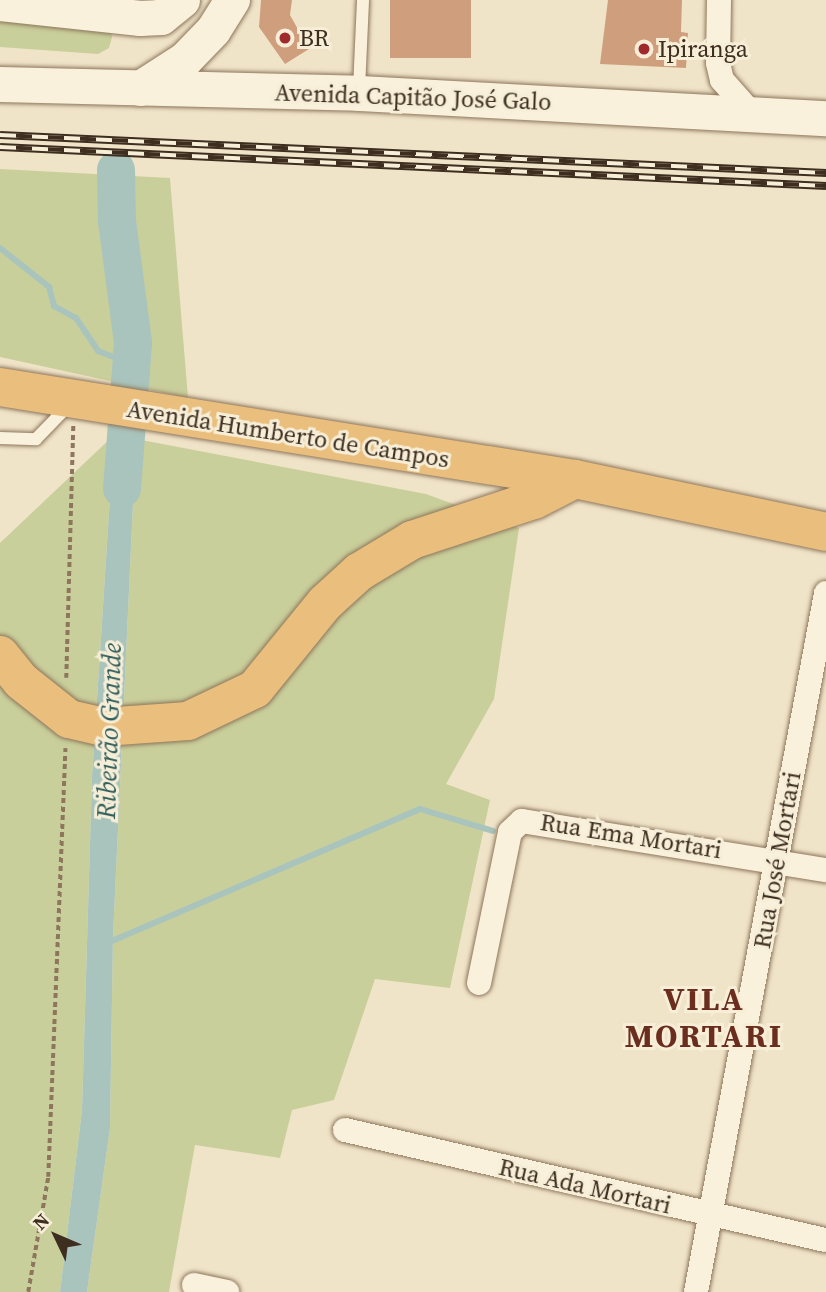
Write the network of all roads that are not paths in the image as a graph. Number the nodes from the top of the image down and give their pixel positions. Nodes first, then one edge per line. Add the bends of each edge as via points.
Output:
1 (182, 0) edge
2 (232, 0) edge
3 (363, 0) edge
4 (719, 0) edge
5 (18, 4) edge
6 (0, 84) edge
7 (140, 88) junction
8 (359, 93) junction
9 (752, 115) junction
10 (826, 118) edge
11 (0, 387) edge
12 (88, 402) junction
13 (0, 438) edge
14 (575, 480) junction
15 (826, 532) edge
16 (826, 593) edge
17 (0, 655) edge
18 (777, 860) junction
19 (826, 870) edge
20 (479, 983) dead end
21 (345, 1130) dead end
22 (712, 1215) junction
23 (826, 1240) edge
24 (194, 1285) dead end
25 (228, 1292) edge
26 (696, 1292) edge

1 - 5 main road via 160,17 140,18
2 - 7 main road via 213,30 185,59
3 - 8 lane
4 - 9 street via 722,80
6 - 7 main road, Avenida Capitão José Galo
7 - 8 main road, Avenida Capitão José Galo
8 - 9 main road, Avenida Capitão José Galo
9 - 10 main road, Avenida Capitão José Galo
11 - 12 highway, Avenida Humberto de Campos
12 - 13 lane via 36,439
12 - 14 highway, Avenida Humberto de Campos
14 - 15 highway, Avenida Humberto de Campos
14 - 17 highway via 534,500 412,540 359,572 325,603 255,689 188,721 103,727 67,718 21,681
16 - 18 street, Rua José Mortari
18 - 19 street, Rua Ema Mortari
18 - 20 street, Rua Ema Mortari via 522,821 510,832
18 - 22 street, Rua José Mortari
21 - 22 street, Rua Ada Mortari
22 - 23 street, Rua Ada Mortari
22 - 26 street, Rua José Mortari
24 - 25 street

